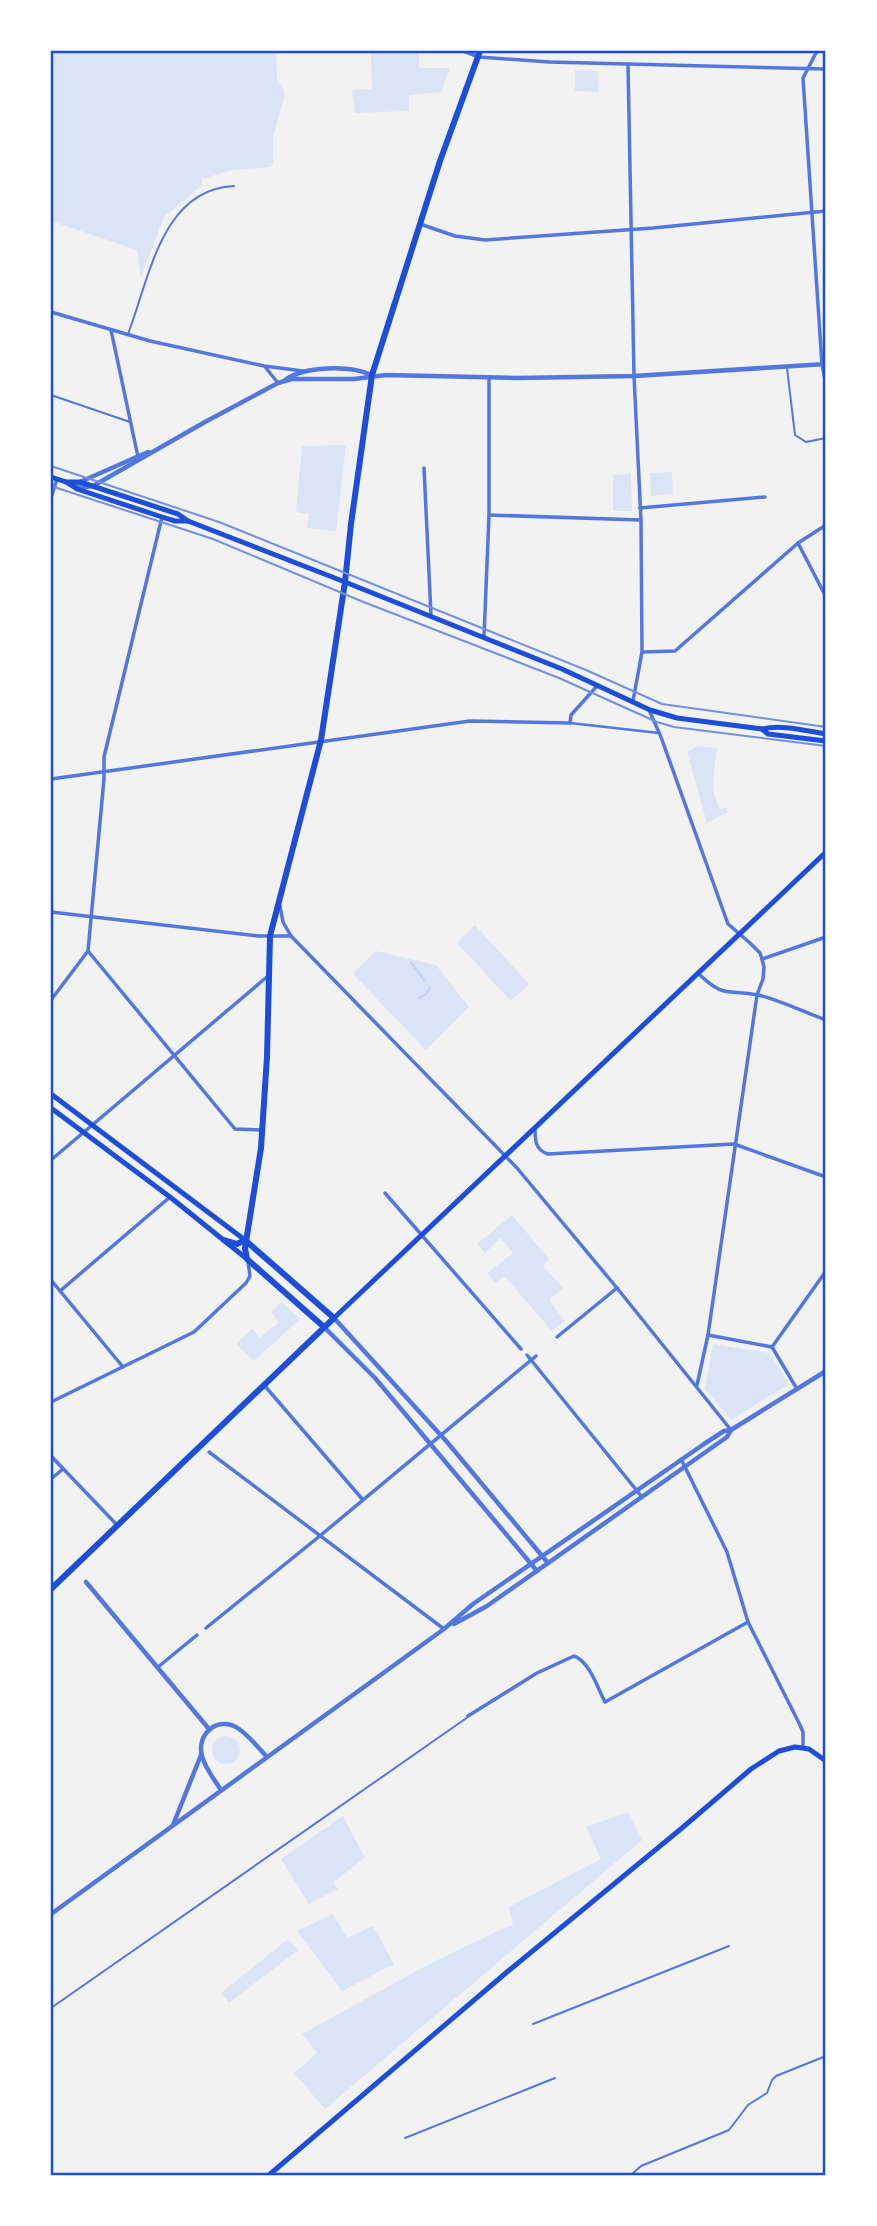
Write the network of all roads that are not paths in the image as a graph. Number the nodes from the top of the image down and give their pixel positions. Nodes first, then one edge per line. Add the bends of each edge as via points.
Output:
1 (433, 51) edge
2 (817, 51) edge
3 (481, 53) edge
4 (628, 64) junction
5 (806, 68) junction
6 (826, 69) edge
7 (234, 186) dead end
8 (826, 211) edge
9 (812, 212) junction
10 (420, 224) junction
11 (631, 229) junction
12 (51, 312) edge
13 (111, 330) junction
14 (128, 335) junction
15 (824, 364) edge
16 (264, 366) junction
17 (786, 368) junction
18 (303, 371) junction
19 (372, 375) junction
20 (634, 376) junction
21 (489, 377) junction
22 (285, 381) junction
23 (278, 383) junction
24 (826, 384) edge
25 (51, 395) edge
26 (131, 422) junction
27 (826, 438) edge
28 (165, 445) junction
29 (138, 457) junction
30 (424, 468) dead end
31 (54, 478) edge
32 (80, 481) junction
33 (66, 482) junction
34 (93, 486) junction
35 (765, 497) dead end
36 (51, 499) edge
37 (640, 508) junction
38 (489, 515) junction
39 (162, 517) junction
40 (641, 520) junction
41 (188, 521) junction
42 (826, 525) edge
43 (798, 543) junction
44 (345, 582) junction
45 (826, 597) edge
46 (431, 617) junction
47 (484, 639) junction
48 (642, 652) junction
49 (597, 686) junction
50 (633, 702) junction
51 (650, 710) junction
52 (570, 723) junction
53 (762, 730) junction
54 (659, 733) junction
55 (826, 734) edge
56 (321, 740) junction
57 (826, 741) edge
58 (104, 770) junction
59 (51, 779) edge
60 (826, 852) edge
61 (279, 900) junction
62 (51, 912) edge
63 (92, 917) junction
64 (739, 934) junction
65 (270, 936) junction
66 (291, 936) junction
67 (826, 937) edge
68 (88, 951) junction
69 (762, 959) junction
70 (698, 973) junction
71 (268, 976) junction
72 (757, 995) junction
73 (51, 1000) edge
74 (826, 1020) edge
75 (174, 1055) junction
76 (51, 1094) edge
77 (51, 1108) edge
78 (92, 1126) junction
79 (535, 1127) junction
80 (262, 1130) junction
81 (84, 1133) junction
82 (734, 1144) junction
83 (505, 1156) junction
84 (51, 1160) edge
85 (826, 1177) edge
86 (385, 1192) dead end
87 (170, 1197) junction
88 (423, 1234) junction
89 (225, 1240) junction
90 (245, 1240) junction
91 (247, 1259) junction
92 (826, 1271) edge
93 (51, 1280) edge
94 (617, 1288) junction
95 (60, 1291) junction
96 (334, 1318) junction
97 (324, 1327) junction
98 (708, 1335) junction
99 (557, 1337) dead end
100 (772, 1347) junction
101 (521, 1349) dead end
102 (527, 1355) dead end
103 (536, 1356) dead end
104 (531, 1360) junction
105 (123, 1367) junction
106 (826, 1371) edge
107 (264, 1385) junction
108 (696, 1385) junction
109 (797, 1389) junction
110 (51, 1402) edge
111 (731, 1430) junction
112 (440, 1434) junction
113 (430, 1443) junction
114 (209, 1452) dead end
115 (51, 1456) edge
116 (681, 1459) junction
117 (685, 1466) junction
118 (63, 1469) junction
119 (51, 1479) edge
120 (637, 1490) junction
121 (642, 1497) junction
122 (363, 1500) junction
123 (118, 1526) junction
124 (321, 1535) junction
125 (542, 1556) junction
126 (531, 1563) junction
127 (548, 1563) junction
128 (537, 1571) junction
129 (86, 1582) dead end
130 (51, 1589) edge
131 (748, 1622) junction
132 (205, 1628) dead end
133 (444, 1629) junction
134 (197, 1635) dead end
135 (158, 1667) junction
136 (468, 1716) joint
137 (209, 1729) junction
138 (803, 1747) junction
139 (201, 1754) junction
140 (266, 1756) junction
141 (826, 1761) edge
142 (221, 1790) junction
143 (172, 1826) junction
144 (51, 1914) edge
145 (729, 1946) dead end
146 (51, 2008) edge
147 (533, 2024) dead end
148 (826, 2056) edge
149 (555, 2078) dead end
150 (405, 2138) dead end
151 (269, 2175) edge
152 (631, 2175) edge

1 - 3 street
2 - 5 street
3 - 4 street
3 - 10 main road
4 - 5 street
4 - 11 street
5 - 6 street
5 - 9 street
7 - 14 lane via 200,196 177,213 160,245
8 - 9 street
9 - 11 street
9 - 15 street
10 - 11 street via 478,240
10 - 19 main road
11 - 20 street
12 - 13 street
13 - 14 street
13 - 26 street
14 - 16 street
15 - 17 street
15 - 24 street
16 - 18 street
16 - 23 street
17 - 20 street
17 - 27 lane via 795,435 806,442
18 - 19 street via 356,369
18 - 22 street
19 - 21 street
19 - 22 street
19 - 44 main road
20 - 21 street
20 - 37 street
21 - 38 street
22 - 23 street
23 - 28 street
25 - 26 lane
26 - 29 street
28 - 29 street
28 - 34 street
29 - 32 street
30 - 46 street
31 - 33 main road
31 - 36 street
32 - 33 main road
32 - 34 main road
33 - 34 street
33 - 39 main road
34 - 41 main road
35 - 37 street
37 - 40 street
38 - 40 street
38 - 47 street
39 - 41 main road
39 - 58 street
40 - 48 street
41 - 44 main road
42 - 43 street
43 - 45 street
43 - 48 street via 675,651
44 - 46 main road
44 - 56 main road
46 - 47 main road
47 - 49 main road
48 - 50 street
49 - 50 main road
49 - 52 street via 571,715
50 - 51 main road
51 - 53 main road
51 - 54 street
52 - 54 street
52 - 56 street via 470,720
53 - 55 main road
53 - 57 main road
54 - 64 street via 728,924
56 - 58 street
56 - 61 main road
58 - 59 street
58 - 63 street
60 - 64 main road
61 - 65 main road
61 - 66 street
62 - 63 street
63 - 65 street
63 - 68 street
64 - 69 street
64 - 70 main road
65 - 66 street
65 - 71 main road
66 - 83 street
67 - 69 street
68 - 73 street
68 - 75 street
69 - 72 street via 763,979
70 - 72 street via 720,991
70 - 79 main road
71 - 75 street
71 - 80 main road
72 - 74 street
72 - 82 street
75 - 78 street
75 - 80 street via 235,1129
76 - 78 main road
77 - 81 main road
78 - 81 street
78 - 90 main road
79 - 82 street via 535,1141 548,1154
79 - 83 main road
80 - 90 main road
81 - 84 street
81 - 87 main road
82 - 85 street
82 - 98 street
83 - 88 main road
83 - 94 street
86 - 88 street
87 - 89 main road
87 - 95 street
88 - 96 main road
88 - 101 street
89 - 90 main road via 237,1244
89 - 91 main road
90 - 91 main road
90 - 96 main road
91 - 97 main road
91 - 105 street via 250,1276 246,1283 205,1323
92 - 100 street
93 - 95 street
94 - 99 street
94 - 108 street
95 - 105 street
96 - 97 main road
96 - 112 street
97 - 107 main road
97 - 113 street
98 - 100 street
98 - 108 street
100 - 109 street
102 - 104 street
103 - 104 street
104 - 112 street
104 - 120 street
105 - 110 street
106 - 109 street
107 - 122 street
107 - 123 main road
108 - 111 street
109 - 111 street
111 - 116 street
111 - 117 street
112 - 113 street
112 - 125 street
113 - 122 street
113 - 126 street
114 - 124 street
115 - 118 street
116 - 117 street
116 - 120 street
117 - 121 street
117 - 131 street via 727,1552
118 - 119 street
118 - 123 street
120 - 121 street
120 - 125 street
121 - 127 street
122 - 124 street
123 - 130 main road
124 - 132 street
124 - 133 street
125 - 126 street
125 - 127 street
126 - 128 street
126 - 133 street
127 - 128 street
128 - 133 street
129 - 135 street
131 - 136 street via 604,1702 586,1665 574,1656 537,1672
131 - 138 street via 797,1717
133 - 140 street
134 - 135 street
135 - 137 street
136 - 146 lane
137 - 139 street
137 - 140 street via 219,1723 233,1726
138 - 141 main road
138 - 151 main road via 779,1751 738,1779
139 - 142 street
139 - 143 street
140 - 142 street
142 - 143 street
143 - 144 street
145 - 147 lane
148 - 152 lane via 772,2080 768,2093 748,2105 729,2130 641,2166
149 - 150 lane

